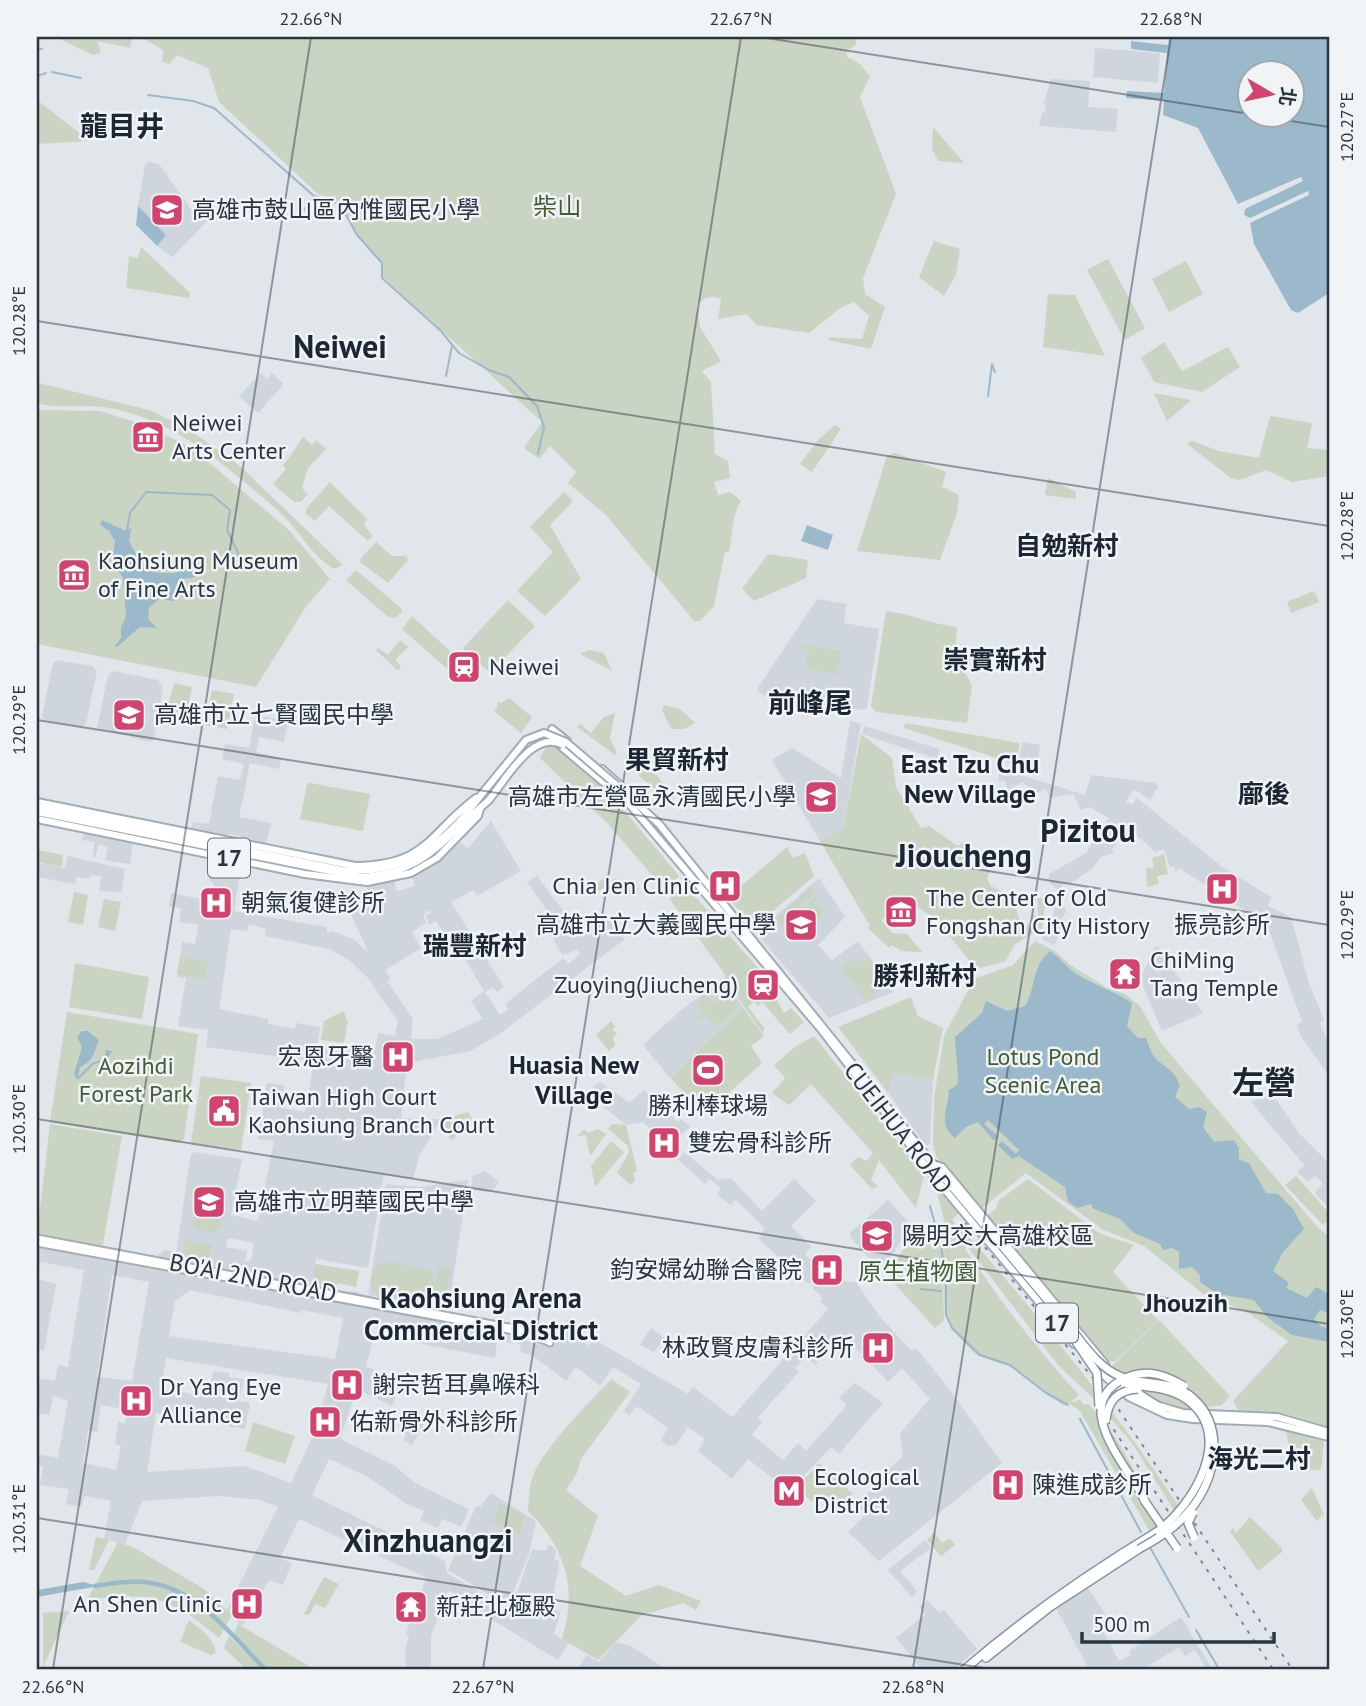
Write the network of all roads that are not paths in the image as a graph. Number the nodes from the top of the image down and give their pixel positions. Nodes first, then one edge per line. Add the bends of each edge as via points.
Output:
1 (550, 732) dead end
2 (623, 793) junction
3 (481, 795) junction
4 (37, 802) edge
5 (481, 807) junction
6 (37, 810) edge
7 (37, 818) edge
8 (933, 1164) junction
9 (977, 1222) junction
10 (37, 1240) edge
11 (1072, 1336) junction
12 (550, 1339) dead end
13 (1166, 1391) junction
14 (1158, 1406) junction
15 (1207, 1416) junction
16 (1212, 1432) junction
17 (1329, 1432) edge
18 (1329, 1437) edge
19 (1204, 1469) junction
20 (1205, 1485) junction
21 (1145, 1501) junction
22 (1158, 1531) junction
23 (1194, 1537) dead end
24 (1139, 1549) junction
25 (1101, 1572) junction
26 (1063, 1593) dead end
27 (1001, 1642) dead end
28 (965, 1669) edge
29 (972, 1669) edge

1 - 2 main road
2 - 3 main road, 17, bridge via 566,743 544,733 527,740
2 - 5 main road, 17, bridge via 566,747 547,740 536,745
2 - 8 main road, CUEIHUA ROAD / 17 via 659,824
2 - 9 main road, CUEIHUA ROAD / 17 via 820,1028 936,1179
3 - 4 main road, 17 via 424,848 388,863 355,866
3 - 6 main road, 17 via 445,837 425,852 397,866 366,871
5 - 6 main road, 17 via 442,847 418,863 389,874 360,877
5 - 7 main road, 17 via 478,816 437,858 411,873 367,883
8 - 9 highway
8 - 14 main road, CUEIHUA ROAD / 17 via 939,1164 1121,1384
9 - 11 highway, bridge
9 - 15 main road, CUEIHUA ROAD / 17 via 1088,1362 1129,1397 1184,1418
9 - 16 highway, bridge via 1104,1366 1124,1378 1181,1389 1200,1405
10 - 12 main road, BO'AI 2ND ROAD
11 - 13 highway, bridge via 1094,1363 1116,1380
11 - 21 highway, bridge via 1100,1382 1099,1418 1104,1439
13 - 19 highway, bridge via 1186,1400 1202,1419 1208,1440
13 - 21 highway, bridge via 1121,1392 1110,1404 1106,1424 1115,1449 1178,1547
14 - 15 main road, CUEIHUA ROAD / 17
14 - 19 highway, bridge via 1138,1393 1140,1385 1176,1391 1201,1411 1210,1437
15 - 16 highway
15 - 17 main road, CUEIHUA ROAD / 17 via 1277,1417
15 - 18 main road, CUEIHUA ROAD / 17 via 1276,1423
16 - 20 highway, bridge via 1213,1460
16 - 21 highway, bridge via 1203,1404 1169,1378 1140,1374 1121,1380 1112,1389 1102,1406 1103,1429
16 - 24 highway, bridge via 1206,1475 1196,1497 1180,1517
19 - 22 highway, bridge via 1186,1506
20 - 23 highway, bridge via 1188,1521
20 - 24 highway, bridge via 1185,1517
22 - 25 highway, bridge
22 - 28 highway via 1067,1588
24 - 25 highway
25 - 26 highway
25 - 27 highway
25 - 29 highway

